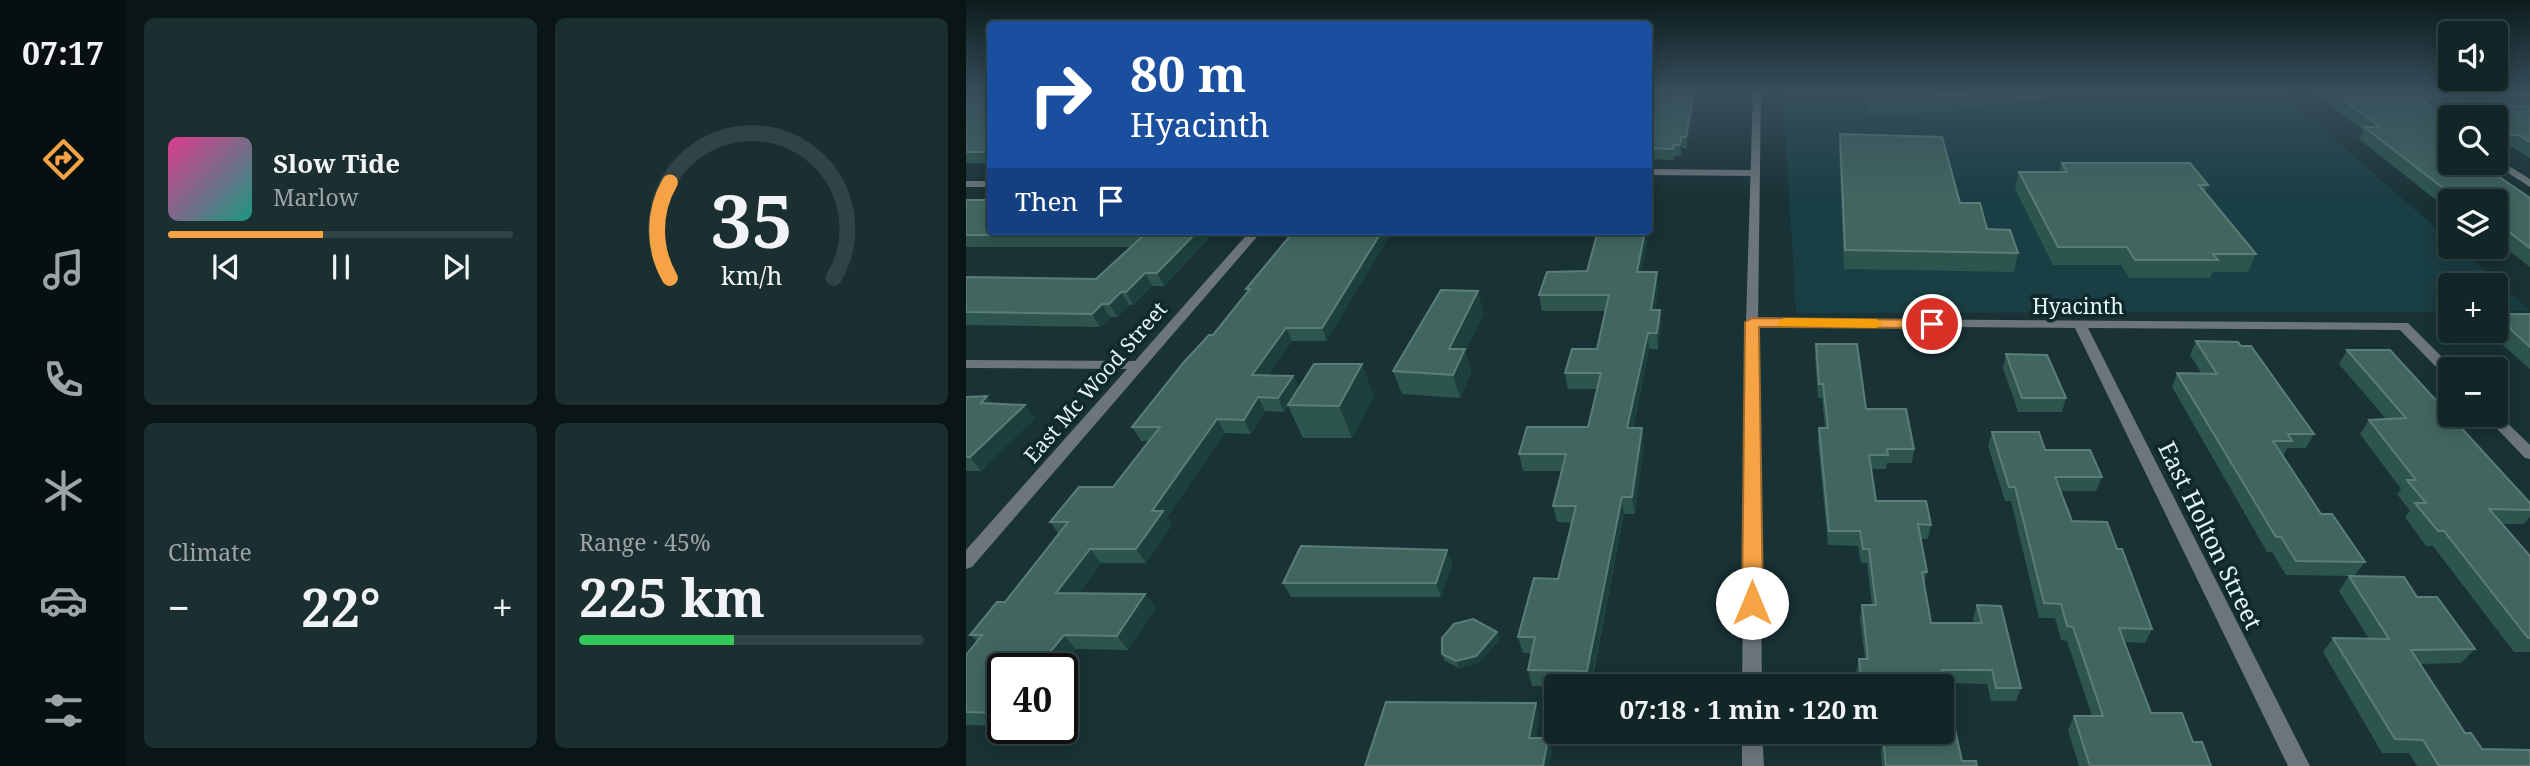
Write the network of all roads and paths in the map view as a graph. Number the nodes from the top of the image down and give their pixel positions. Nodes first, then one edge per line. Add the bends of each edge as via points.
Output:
1 (1756, 128) edge
2 (2508, 169) edge
3 (1652, 172) edge
4 (1755, 173) junction
5 (966, 184) edge
6 (987, 184) edge
7 (2530, 184) edge
8 (1252, 235) edge
9 (1752, 322) junction
10 (2080, 325) junction
11 (2438, 361) edge
12 (966, 364) edge
13 (1137, 365) junction
14 (2503, 427) edge
15 (2530, 454) edge
16 (966, 562) edge
17 (1752, 674) edge
18 (1752, 744) edge
19 (1753, 766) edge
20 (2299, 766) edge

1 - 4 street
2 - 7 street
3 - 4 street
4 - 9 street
5 - 6 street
8 - 13 street, East Mc Wood Street
9 - 10 street, Hyacinth
9 - 17 street
10 - 11 street, Hyacinth via 2403,326
10 - 20 street, East Holton Street
12 - 13 street
13 - 16 street, East Mc Wood Street
14 - 15 street
18 - 19 street

